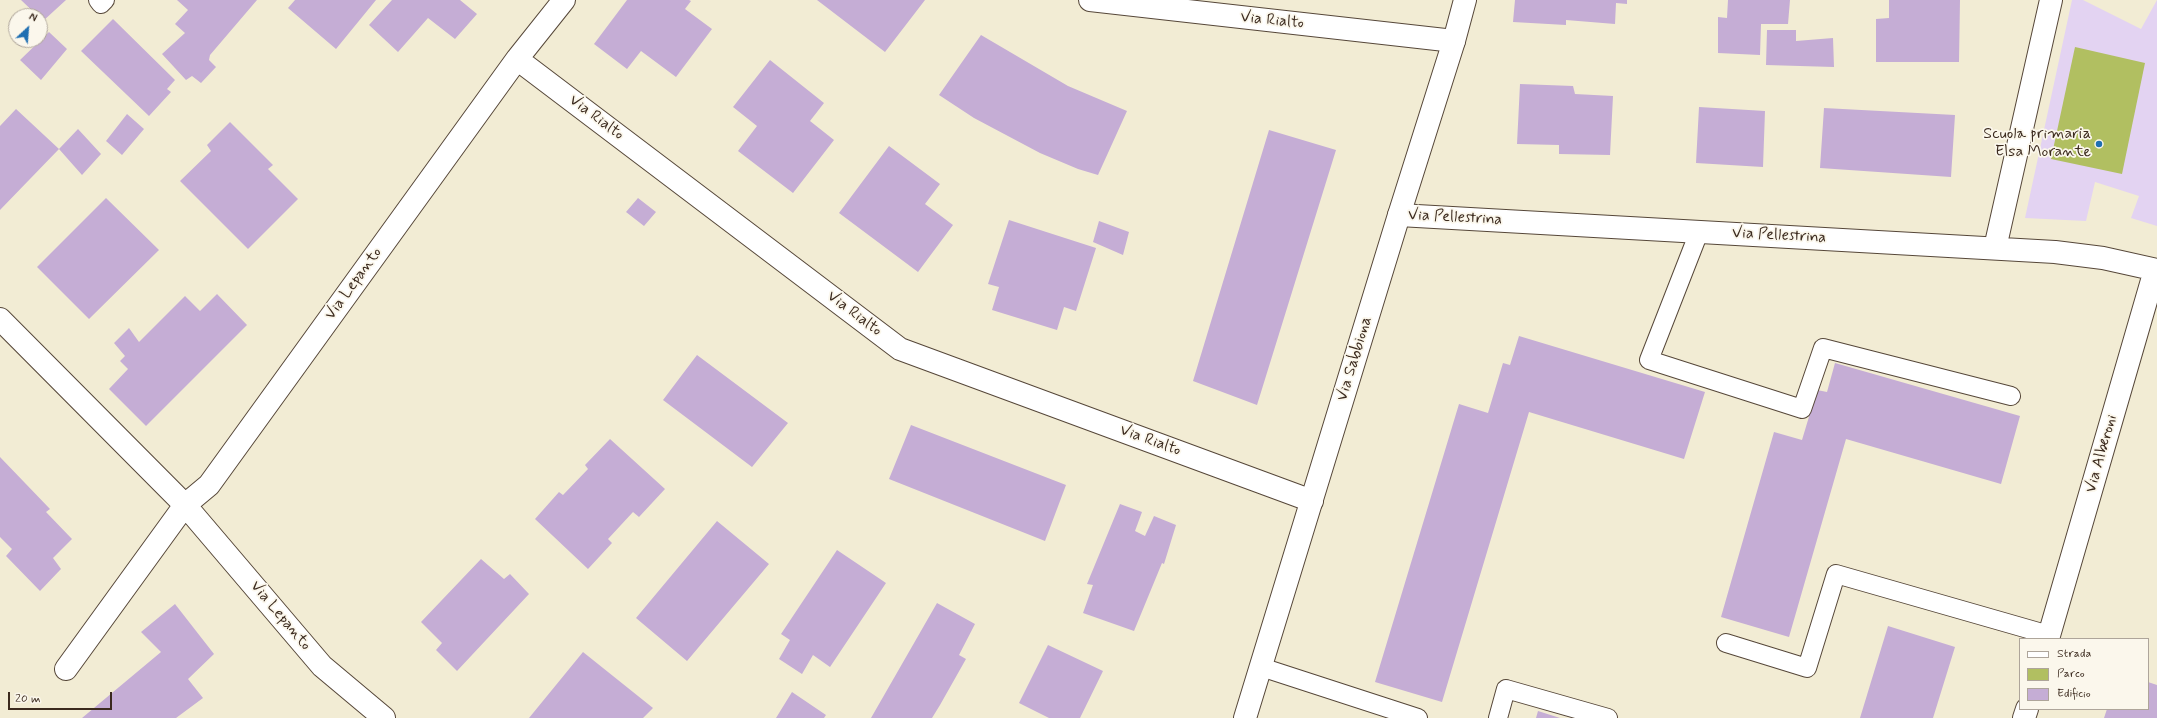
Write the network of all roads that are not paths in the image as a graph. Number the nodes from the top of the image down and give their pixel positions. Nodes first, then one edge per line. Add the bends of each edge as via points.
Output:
1 (98, 0) edge
2 (104, 0) edge
3 (564, 0) edge
4 (1090, 0) edge
5 (1465, 0) edge
6 (2051, 0) edge
7 (1454, 42) junction
8 (517, 59) junction
9 (1399, 215) junction
10 (1700, 232) junction
11 (1995, 248) junction
12 (2156, 270) edge
13 (0, 319) edge
14 (2011, 396) dead end
15 (1312, 501) junction
16 (185, 505) junction
17 (2048, 637) edge
18 (1726, 643) dead end
19 (1261, 667) junction
20 (66, 669) dead end
21 (384, 718) edge
22 (1245, 718) edge
23 (1418, 718) edge
24 (1498, 718) edge
25 (1608, 718) edge

1 - 2 lane via 101,4
3 - 8 street
4 - 7 street, Via Rialto
5 - 7 street, Via Sabbiona
6 - 11 street
7 - 9 street, Via Sabbiona
8 - 15 street, Via Rialto via 900,349
8 - 16 street, Via Lepanto via 209,485
9 - 10 street, Via Pellestrina
9 - 15 street, Via Sabbiona
10 - 11 street, Via Pellestrina
10 - 14 lane via 1649,360 1802,409 1823,348
11 - 12 street, Via Pellestrina via 2102,258
12 - 17 street, Via Alberoni
13 - 16 street, Via Lepanto
15 - 19 street, Via Sabbiona
16 - 20 street, Via Lepanto
16 - 21 street, Via Lepanto via 322,666
17 - 18 lane via 1836,574 1807,668
19 - 22 street, Via Sabbiona
19 - 23 lane
24 - 25 lane via 1506,690

